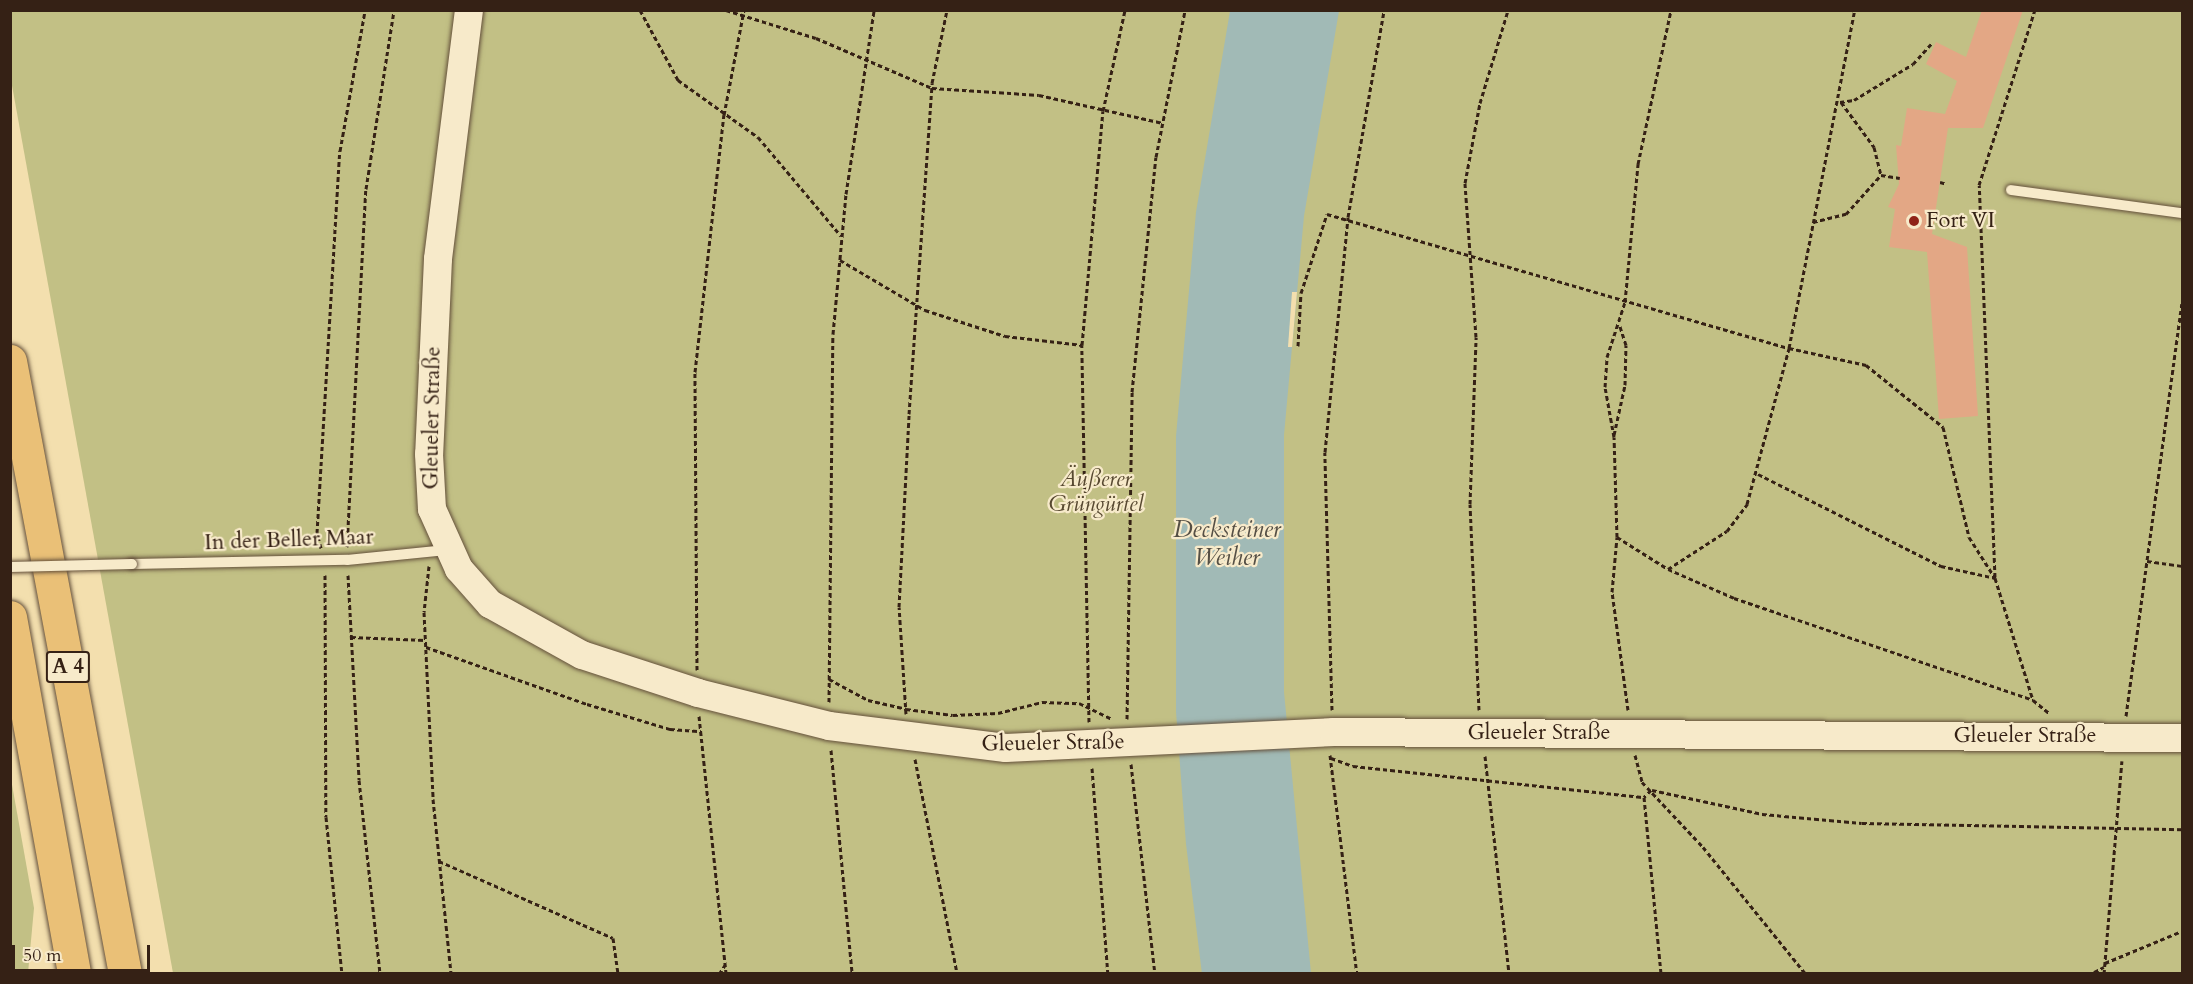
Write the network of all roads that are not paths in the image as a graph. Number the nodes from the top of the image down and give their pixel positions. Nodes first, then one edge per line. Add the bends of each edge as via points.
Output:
1 (469, 10) edge
2 (2011, 190) dead end
3 (2182, 213) edge
4 (10, 362) edge
5 (438, 551) junction
6 (10, 567) edge
7 (10, 617) edge
8 (2182, 738) edge
9 (74, 974) edge
10 (125, 974) edge

1 - 5 street, Gleueler Straße via 435,306 430,480
2 - 3 lane
4 - 10 highway, A 4
5 - 6 lane, In der Beller Maar, bridge via 347,560
5 - 8 street, Gleueler Straße via 474,589 516,621 582,655 698,693 829,726 910,739 1006,748 1090,744 1141,749 1325,732
7 - 9 highway, A 4

